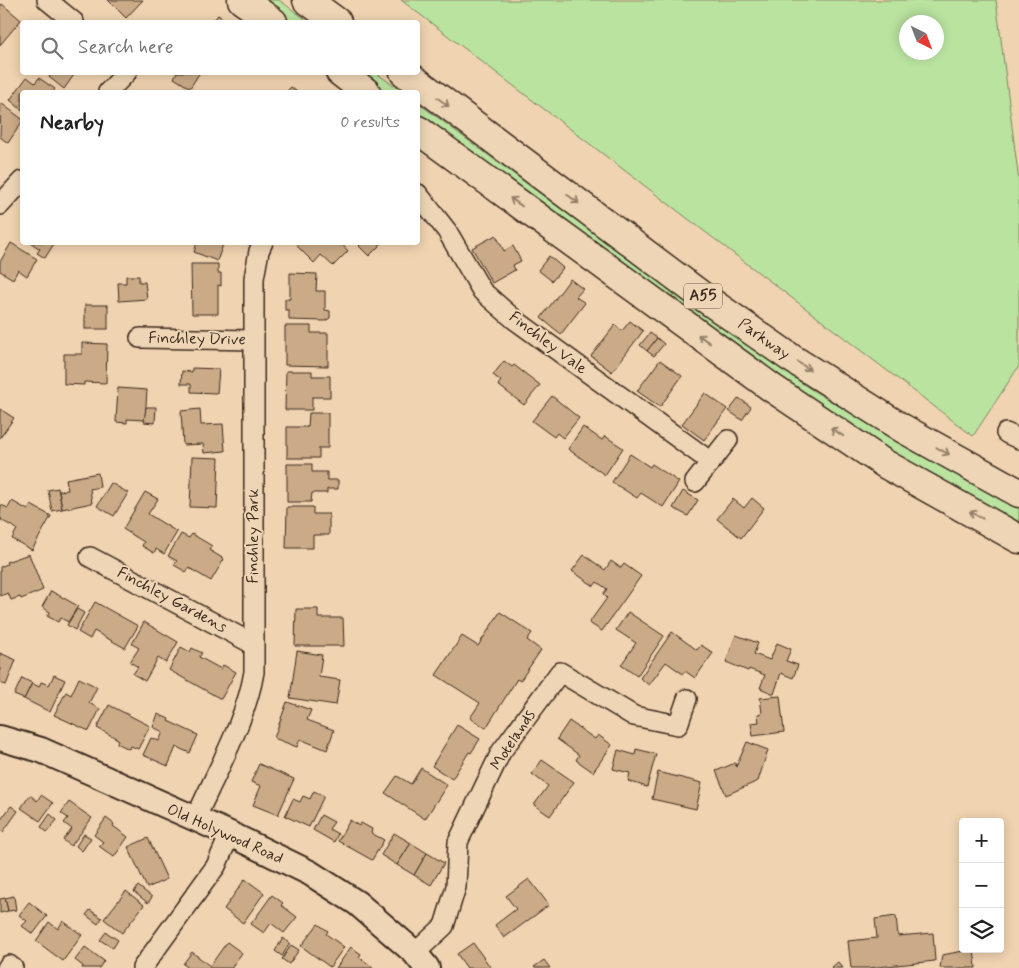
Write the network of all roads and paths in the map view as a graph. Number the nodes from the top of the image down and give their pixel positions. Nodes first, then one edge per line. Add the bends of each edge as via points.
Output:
1 (47, 0) edge
2 (242, 0) edge
3 (307, 0) edge
4 (72, 20) edge
5 (269, 20) edge
6 (334, 20) edge
7 (124, 75) edge
8 (344, 75) edge
9 (408, 75) edge
10 (110, 90) edge
11 (363, 90) edge
12 (420, 131) edge
13 (20, 183) edge
14 (420, 197) edge
15 (0, 205) edge
16 (262, 245) edge
17 (140, 338) dead end
18 (253, 340) junction
19 (728, 440) dead end
20 (711, 462) junction
21 (696, 482) dead end
22 (1019, 493) edge
23 (1019, 539) edge
24 (90, 557) dead end
25 (254, 644) junction
26 (687, 699) dead end
27 (0, 738) edge
28 (195, 820) junction
29 (230, 834) junction
30 (421, 960) edge
31 (7, 968) edge
32 (14, 968) edge
33 (142, 968) edge

1 - 4 street
2 - 5 highway
3 - 6 highway
7 - 10 street
8 - 11 highway
9 -> 22 highway, Parkway / A55 via 702,296 791,358 902,428
23 -> 12 highway, A55 via 885,464 780,394
13 - 15 street
14 - 20 street, Finchley Vale via 447,231 482,291
16 - 18 street, Finchley Park via 254,278
17 - 18 street, Finchley Drive
18 - 25 street, Finchley Park
19 - 20 street
20 - 21 street
24 - 25 street, Finchley Gardens
25 - 28 street, Finchley Park via 251,690
26 - 30 street, Motelands via 678,725 634,716 560,672 501,752 458,842 456,888 444,926
27 - 28 street, Old Holywood Road via 41,750
28 - 29 street, Old Holywood Road
29 - 30 street, Old Holywood Road via 310,873 357,903
29 - 33 street via 216,866
31 - 32 street via 9,965

